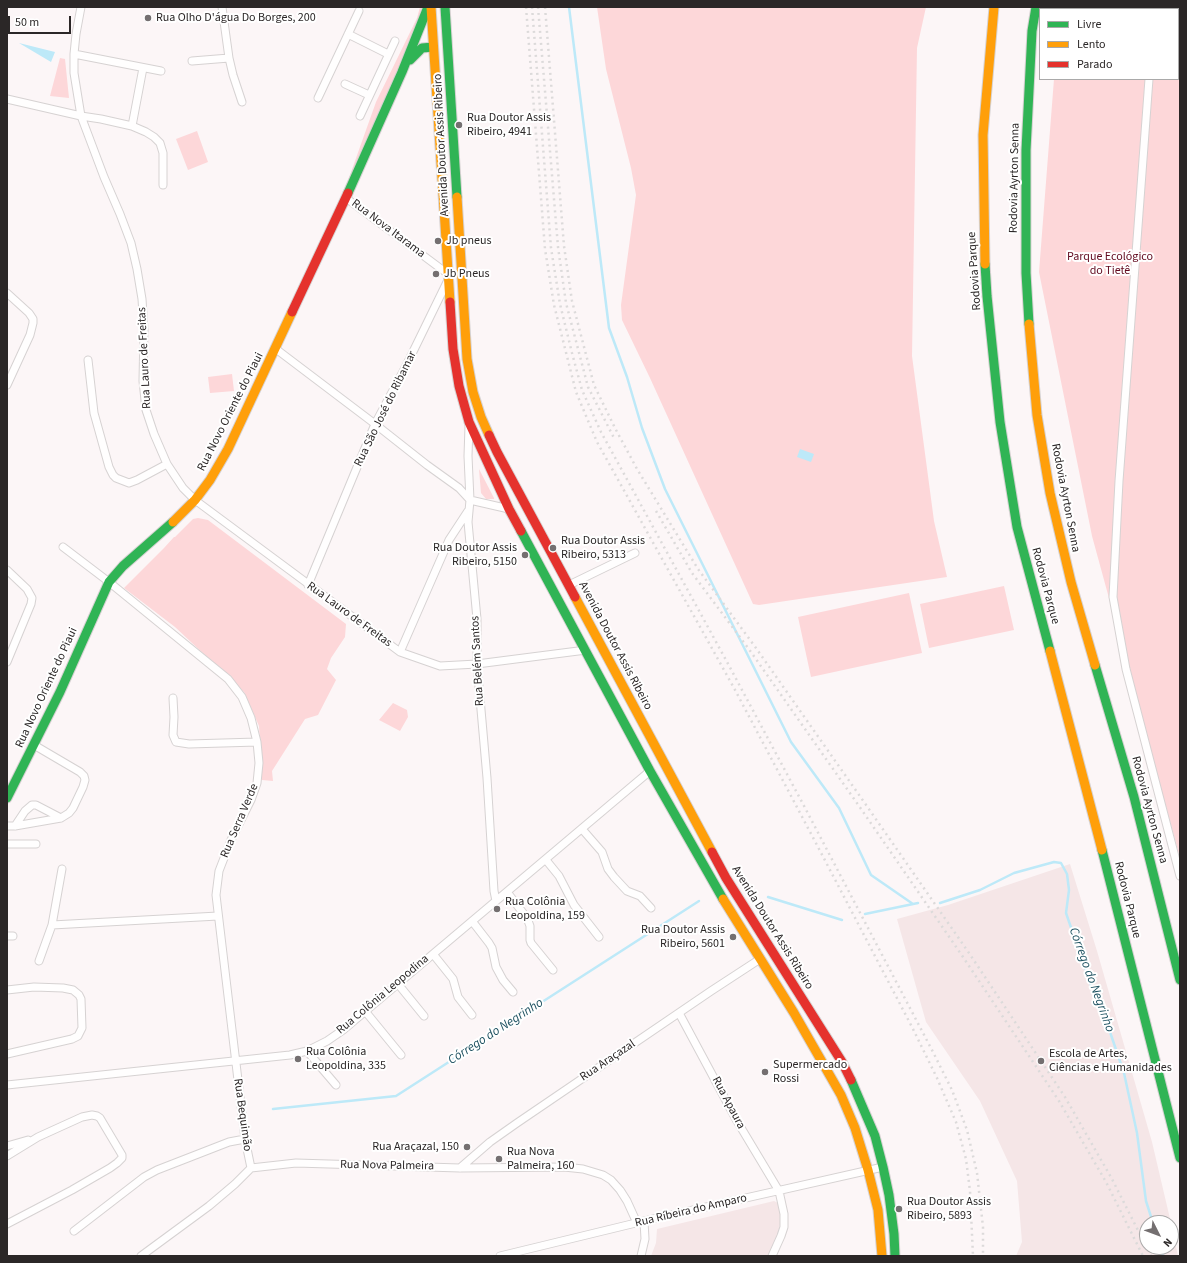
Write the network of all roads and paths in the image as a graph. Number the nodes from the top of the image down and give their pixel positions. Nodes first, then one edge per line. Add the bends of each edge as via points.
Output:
1 (81, 7) edge
2 (222, 7) edge
3 (428, 7) edge
4 (431, 7) edge
5 (445, 7) edge
6 (994, 7) edge
7 (1036, 7) edge
8 (359, 11) dead end
9 (348, 34) junction
10 (395, 41) dead end
11 (434, 47) junction
12 (74, 54) junction
13 (388, 54) junction
14 (229, 58) junction
15 (192, 61) dead end
16 (143, 68) junction
17 (160, 71) dead end
18 (402, 72) junction
19 (1149, 80) edge
20 (344, 84) dead end
21 (369, 95) junction
22 (7, 98) edge
23 (318, 98) dead end
24 (242, 102) dead end
25 (81, 116) junction
26 (360, 116) dead end
27 (132, 126) junction
28 (163, 185) dead end
29 (346, 198) junction
30 (448, 276) junction
31 (7, 293) edge
32 (276, 349) junction
33 (88, 360) dead end
34 (7, 385) edge
35 (469, 422) junction
36 (376, 424) junction
37 (167, 464) junction
38 (194, 500) junction
39 (470, 500) junction
40 (509, 509) junction
41 (469, 510) junction
42 (63, 546) dead end
43 (635, 553) dead end
44 (7, 570) edge
45 (109, 582) junction
46 (308, 585) junction
47 (569, 585) junction
48 (586, 650) junction
49 (400, 652) junction
50 (7, 662) edge
51 (477, 664) junction
52 (173, 698) dead end
53 (257, 742) junction
54 (34, 745) junction
55 (650, 771) junction
56 (7, 798) edge
57 (61, 818) junction
58 (7, 826) edge
59 (15, 826) junction
60 (582, 829) junction
61 (7, 844) edge
62 (36, 844) dead end
63 (546, 860) junction
64 (62, 869) dead end
65 (1180, 876) edge
66 (507, 892) junction
67 (496, 901) junction
68 (651, 908) dead end
69 (218, 916) junction
70 (472, 921) junction
71 (52, 925) junction
72 (600, 937) dead end
73 (433, 954) junction
74 (760, 959) junction
75 (39, 961) dead end
76 (553, 970) dead end
77 (1180, 980) edge
78 (398, 984) junction
79 (7, 990) edge
80 (513, 992) dead end
81 (365, 1011) junction
82 (679, 1013) junction
83 (424, 1016) dead end
84 (472, 1016) dead end
85 (307, 1051) junction
86 (7, 1054) edge
87 (401, 1055) dead end
88 (235, 1061) junction
89 (7, 1085) edge
90 (336, 1085) dead end
91 (38, 1137) junction
92 (245, 1139) junction
93 (7, 1146) edge
94 (7, 1156) edge
95 (1180, 1158) edge
96 (883, 1167) junction
97 (251, 1168) junction
98 (460, 1168) junction
99 (868, 1170) junction
100 (779, 1191) junction
101 (641, 1222) junction
102 (7, 1224) edge
103 (74, 1232) dead end
104 (141, 1256) edge
105 (500, 1256) edge
106 (641, 1256) edge
107 (772, 1256) edge
108 (882, 1256) edge
109 (895, 1256) edge

1 - 12 street, Rua Lauro de Freitas
2 - 14 street
3 - 18 main road, Rua Novo Oriente do Piaui
4 - 11 main road, Avenida Doutor Assis Ribeiro
5 - 47 main road, Avenida Doutor Assis Ribeiro via 466,351 473,392 497,452
6 - 95 main road, Rodovia Parque via 983,135 984,240 1001,430 1017,527 1080,762
7 - 77 main road, Rodovia Ayrton Senna via 1032,31 1026,150 1026,273 1037,415 1050,493 1071,582 1134,797
8 - 9 street
9 - 13 street
9 - 23 street
10 - 13 street
11 - 18 main road, Rua Novo Oriente do Piaui via 422,48
11 - 30 main road, Avenida Doutor Assis Ribeiro
12 - 16 street
12 - 25 street, Rua Lauro de Freitas via 74,73
13 - 21 street
14 - 15 street
14 - 24 street
16 - 17 street
16 - 27 street
18 - 29 main road, Rua Novo Oriente do Piaui
19 - 65 street via 1119,481 1113,597 1126,669
20 - 21 street
21 - 26 street
22 - 25 street
25 - 27 street
25 - 37 street, Rua Lauro de Freitas via 128,236 138,269 143,314 143,381 146,410
27 - 28 street via 154,137 160,143 163,153
29 - 30 street, Rua Nova Itarama
29 - 32 main road, Rua Novo Oriente do Piaui
30 - 35 main road, Avenida Doutor Assis Ribeiro via 453,349 459,386
30 - 36 street, Rua São José do Ribamar
31 - 34 street via 33,319 30,335
32 - 36 street
32 - 38 main road, Rua Novo Oriente do Piaui via 228,449 210,480
33 - 37 street via 94,413 113,475 129,483
35 - 39 street, Rua Belém Santos
35 - 40 main road, Avenida Doutor Assis Ribeiro
36 - 39 street via 459,488
36 - 46 street, Rua São José do Ribamar
37 - 38 street, Rua Lauro de Freitas
38 - 45 main road, Rua Novo Oriente do Piaui
38 - 46 street, Rua Lauro de Freitas
39 - 40 street
39 - 41 street, Rua Belém Santos
40 - 48 main road, Avenida Doutor Assis Ribeiro
41 - 49 street via 449,540
41 - 51 street, Rua Belém Santos via 477,619
42 - 45 street, Rua Serra Verde
43 - 47 street
44 - 50 street via 27,589 32,598
45 - 53 street, Rua Serra Verde via 228,679 242,697
45 - 54 main road, Rua Novo Oriente do Piaui
46 - 49 street, Rua Lauro de Freitas
47 - 96 main road, Avenida Doutor Assis Ribeiro via 726,878 842,1062 875,1136
48 - 51 street, Rua Lauro de Freitas
48 - 55 main road, Avenida Doutor Assis Ribeiro
49 - 51 street, Rua Lauro de Freitas via 440,666
51 - 67 street, Rua Belém Santos
52 - 53 street via 173,735 176,742
53 - 69 street, Rua Serra Verde via 257,783 219,872 216,895
54 - 56 main road, Rua Novo Oriente do Piaui
54 - 57 street via 84,776 83,787 73,808
55 - 60 street, Rua Colônia Leopodina
55 - 74 main road, Avenida Doutor Assis Ribeiro via 713,884
57 - 59 street
57 - 59 street via 32,805
58 - 59 street
60 - 63 street, Rua Colônia Leopodina
60 - 68 street via 602,852 608,869 617,881 627,891 640,896
61 - 62 street
63 - 66 street, Rua Colônia Leopodina
63 - 72 street via 559,876 574,905
64 - 71 street
66 - 67 street, Rua Colônia Leopodina
66 - 76 street via 527,918 531,943
67 - 70 street, Rua Colônia Leopodina
69 - 71 street
69 - 88 street, Rua Serra Verde
70 - 73 street, Rua Colônia Leopodina
70 - 80 street via 490,943 496,967
71 - 75 street
73 - 78 street, Rua Colônia Leopodina
73 - 84 street via 453,979 458,997
74 - 82 street, Rua Araçazal
74 - 99 main road, Avenida Doutor Assis Ribeiro via 841,1095
78 - 81 street, Rua Colônia Leopodina
78 - 83 street
79 - 86 street via 34,987 73,990 81,999 82,1028 78,1036 72,1039
81 - 85 street, Rua Colônia Leopodina via 343,1030
81 - 87 street
82 - 98 street, Rua Araçazal via 511,1127
82 - 100 street, Rua Apaura via 737,1121
85 - 88 street, Rua Colônia Leopodina via 290,1056
85 - 90 street
88 - 89 street, Rua Colônia Leopodina
88 - 92 street, Rua Bequimão
91 - 93 street
91 - 94 street
91 - 102 street via 82,1117 97,1116 122,1158 72,1190
92 - 97 street, Rua Bequimão
92 - 103 street via 229,1142 156,1170
96 - 99 street, Rua Ríbeira do Amparo
96 - 109 main road, Avenida Doutor Assis Ribeiro
97 - 98 street, Rua Nova Palmeira via 296,1163
97 - 104 street via 209,1206
98 - 101 street, Rua Nova Palmeira via 583,1168 611,1180
99 - 100 street, Rua Ríbeira do Amparo
99 - 108 main road, Avenida Doutor Assis Ribeiro via 878,1210
100 - 101 street, Rua Ríbeira do Amparo
100 - 107 street, Rua Apaura via 784,1227
101 - 105 street, Rua Ríbeira do Amparo
101 - 106 street via 645,1239

